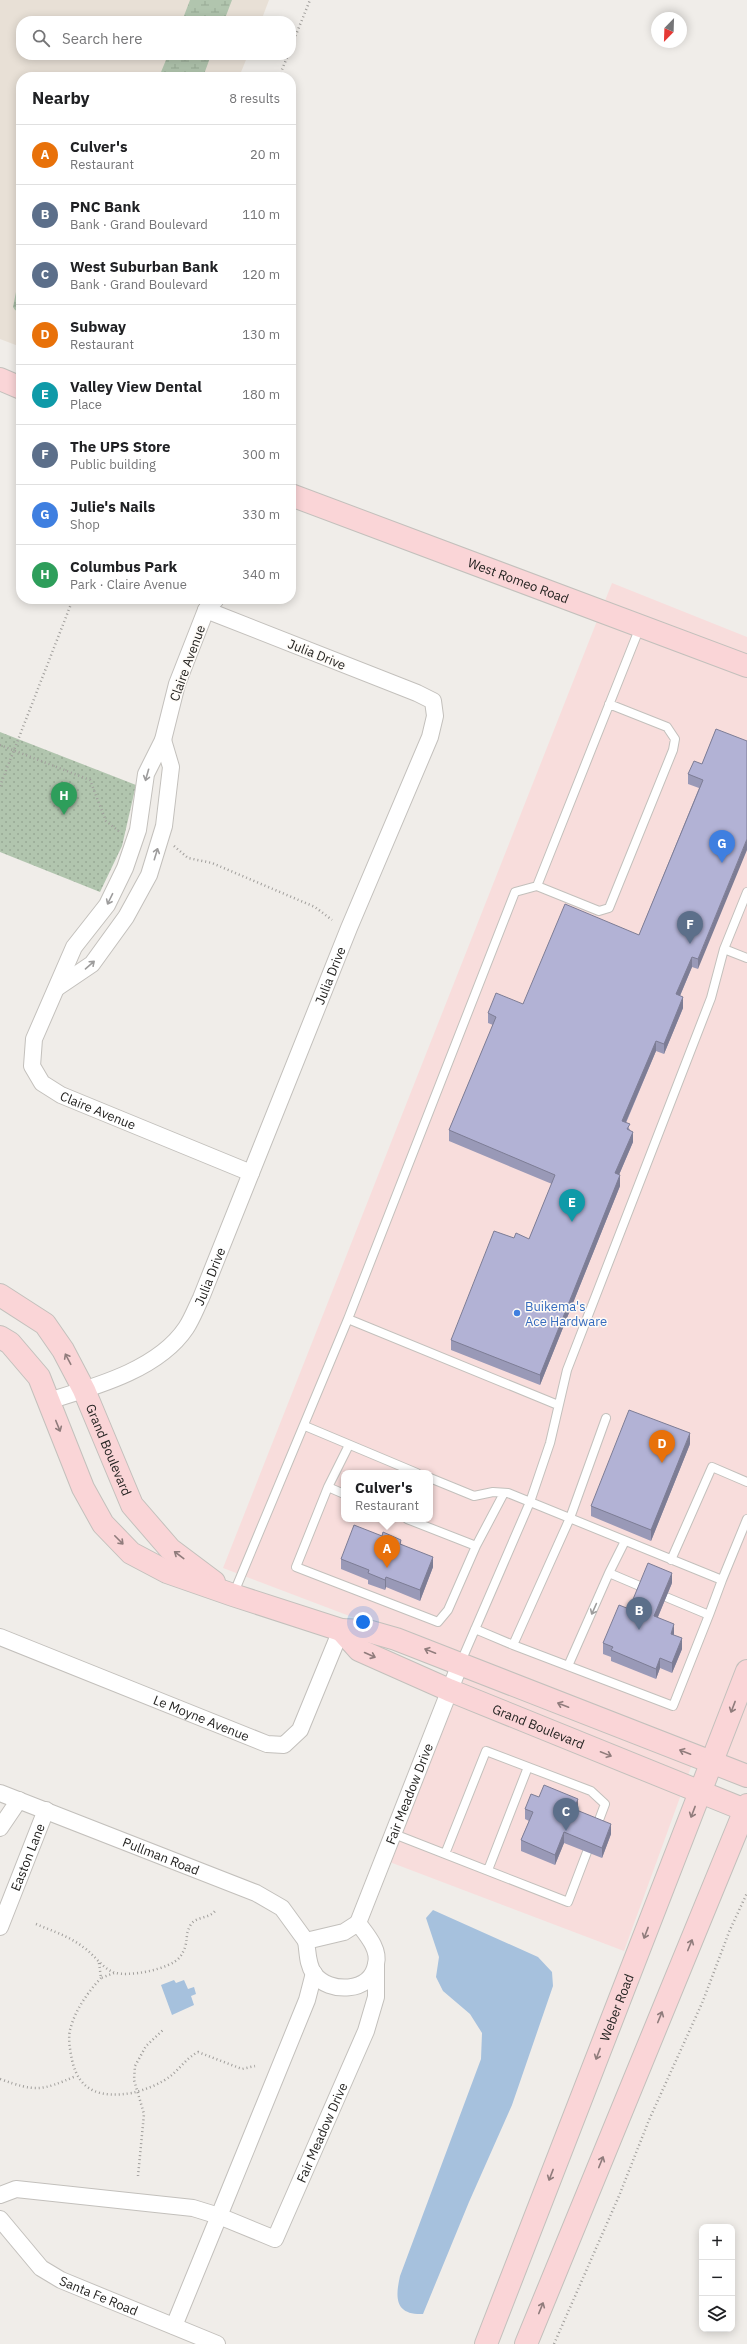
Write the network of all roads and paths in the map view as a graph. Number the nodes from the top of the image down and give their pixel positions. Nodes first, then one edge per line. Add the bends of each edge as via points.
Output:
1 (310, 0) edge
2 (296, 35) edge
3 (286, 60) edge
4 (281, 72) edge
5 (0, 379) edge
6 (16, 386) edge
7 (296, 497) edge
8 (71, 604) edge
9 (210, 604) edge
10 (212, 604) edge
11 (640, 626) junction
12 (747, 666) edge
13 (609, 704) junction
14 (163, 740) junction
15 (0, 786) edge
16 (536, 886) junction
17 (747, 892) edge
18 (724, 949) junction
19 (747, 958) edge
20 (58, 987) junction
21 (252, 1173) junction
22 (0, 1295) edge
23 (348, 1319) junction
24 (0, 1337) edge
25 (84, 1390) junction
26 (48, 1401) junction
27 (558, 1405) junction
28 (606, 1418) dead end
29 (305, 1426) junction
30 (349, 1445) junction
31 (410, 1470) edge
32 (433, 1479) edge
33 (747, 1482) edge
34 (328, 1487) junction
35 (341, 1493) edge
36 (504, 1493) junction
37 (530, 1502) junction
38 (570, 1518) junction
39 (747, 1519) edge
40 (415, 1522) edge
41 (625, 1541) junction
42 (476, 1546) junction
43 (671, 1560) junction
44 (609, 1573) junction
45 (722, 1580) junction
46 (642, 1587) edge
47 (233, 1596) junction
48 (666, 1597) edge
49 (709, 1615) junction
50 (475, 1629) junction
51 (341, 1630) junction
52 (0, 1637) edge
53 (513, 1645) junction
54 (460, 1664) junction
55 (568, 1666) junction
56 (747, 1671) edge
57 (449, 1690) junction
58 (712, 1762) junction
59 (528, 1767) junction
60 (747, 1776) edge
61 (700, 1792) junction
62 (0, 1793) edge
63 (19, 1800) junction
64 (746, 1809) edge
65 (46, 1810) junction
66 (0, 1828) edge
67 (596, 1828) edge
68 (394, 1834) junction
69 (587, 1852) edge
70 (445, 1854) junction
71 (488, 1870) junction
72 (747, 1893) edge
73 (215, 1911) dead end
74 (358, 1923) junction
75 (36, 1924) dead end
76 (0, 1927) edge
77 (306, 1941) junction
78 (99, 1962) junction
79 (376, 1965) junction
80 (114, 1973) junction
81 (314, 1973) junction
82 (101, 1978) junction
83 (164, 2029) dead end
84 (255, 2066) dead end
85 (76, 2076) junction
86 (0, 2079) edge
87 (137, 2091) junction
88 (138, 2176) dead end
89 (0, 2194) edge
90 (219, 2216) junction
91 (0, 2219) edge
92 (174, 2326) junction
93 (217, 2344) edge
94 (486, 2344) edge
95 (526, 2344) edge
96 (554, 2344) edge

1 - 2 path
3 - 4 path
5 - 6 main road
7 - 11 main road, West Romeo Road
8 - 15 path
9 - 14 street, Claire Avenue via 177,684
10 - 21 street, Julia Drive via 433,701 435,716 430,737 349,928
11 - 12 main road, West Romeo Road
11 - 13 lane
13 - 16 lane
13 - 16 lane via 667,727 675,739 673,750 609,908 599,911
14 -> 20 street, Claire Avenue via 146,774 138,830 125,868 107,905 74,948
20 -> 14 street via 92,964 126,917 149,875 164,826 171,767
16 - 23 lane via 515,892
17 - 18 lane
18 - 19 lane
18 - 27 lane via 711,998 567,1370
20 - 21 street, Claire Avenue via 34,1039 32,1066 42,1083 61,1095
21 - 25 street, Julia Drive via 186,1329 159,1357
25 -> 22 main road, Grand Boulevard via 63,1350 45,1324
23 - 27 lane
23 - 29 lane
24 - 26 main road, Grand Boulevard via 10,1343 39,1377
25 - 26 street, Julia Drive
47 -> 25 main road, Grand Boulevard via 170,1549 132,1505
26 -> 47 main road, Grand Boulevard via 83,1488 103,1524 131,1552 167,1572
27 - 37 lane via 550,1443
28 - 38 lane
29 - 30 lane
29 - 47 lane
30 - 31 lane
30 - 34 lane
32 - 36 lane via 474,1496 493,1492
33 - 43 lane via 712,1467
34 - 35 lane
34 - 42 lane via 296,1567 438,1622 448,1610
36 - 37 lane
36 - 42 lane
37 - 38 lane
37 - 50 lane
38 - 41 lane
38 - 53 lane
39 - 45 lane
40 - 42 lane
41 - 43 lane
41 - 44 lane
43 - 45 lane
44 - 46 lane
44 -> 55 lane
45 - 49 lane
47 - 51 main road, Grand Boulevard
48 - 49 lane
49 - 55 lane via 673,1706
50 - 53 lane
50 - 54 lane
51 - 52 street, Le Moyne Avenue via 300,1730 284,1745 267,1744
54 -> 51 main road, Grand Boulevard via 375,1633
51 -> 57 main road, Grand Boulevard via 359,1650
53 - 55 lane
54 - 57 street, Fair Meadow Drive
58 -> 54 main road, Grand Boulevard
56 -> 58 main road, Weber Road
57 -> 61 main road, Grand Boulevard
57 - 68 street, Fair Meadow Drive
58 - 60 main road, Grand Boulevard
58 - 61 main road, Weber Road
59 - 67 lane via 591,1791 605,1804
59 - 70 lane via 486,1751
59 - 71 lane
61 - 64 main road, Grand Boulevard
61 -> 94 main road, Weber Road
62 - 63 street, Pullman Road
63 - 65 street, Pullman Road
63 - 66 street
95 -> 64 main road
65 - 76 street, Easton Lane
65 - 77 street, Pullman Road via 256,1893 282,1908
68 - 70 lane
68 - 74 street, Fair Meadow Drive
69 - 71 lane via 568,1902
70 - 71 lane
72 - 96 path via 703,2001 649,2120 619,2196
73 - 80 path via 190,1925 188,1942 178,1959 171,1965 148,1971
74 - 77 street via 344,1932
74 - 79 street, Fair Meadow Drive via 372,1943
75 - 78 path via 70,1938
77 - 81 street via 309,1962
78 - 80 path
78 - 82 path
79 - 81 street via 371,1975 353,1987 342,1988 322,1981
79 - 90 street, Fair Meadow Drive via 376,1997 366,2031 275,2239
80 - 82 path
81 - 90 street via 307,2000
82 - 85 path via 87,1994 70,2030 71,2054
83 - 87 path via 153,2037 139,2055 134,2080
84 - 87 path via 242,2069 198,2052 167,2078
85 - 86 path via 53,2086 34,2090
85 - 87 path via 82,2084 102,2094
87 - 88 path via 144,2114
89 - 90 street via 16,2189 193,2208
90 - 92 street
91 - 92 street, Santa Fe Road via 41,2268 61,2280
92 - 93 street, Santa Fe Road

